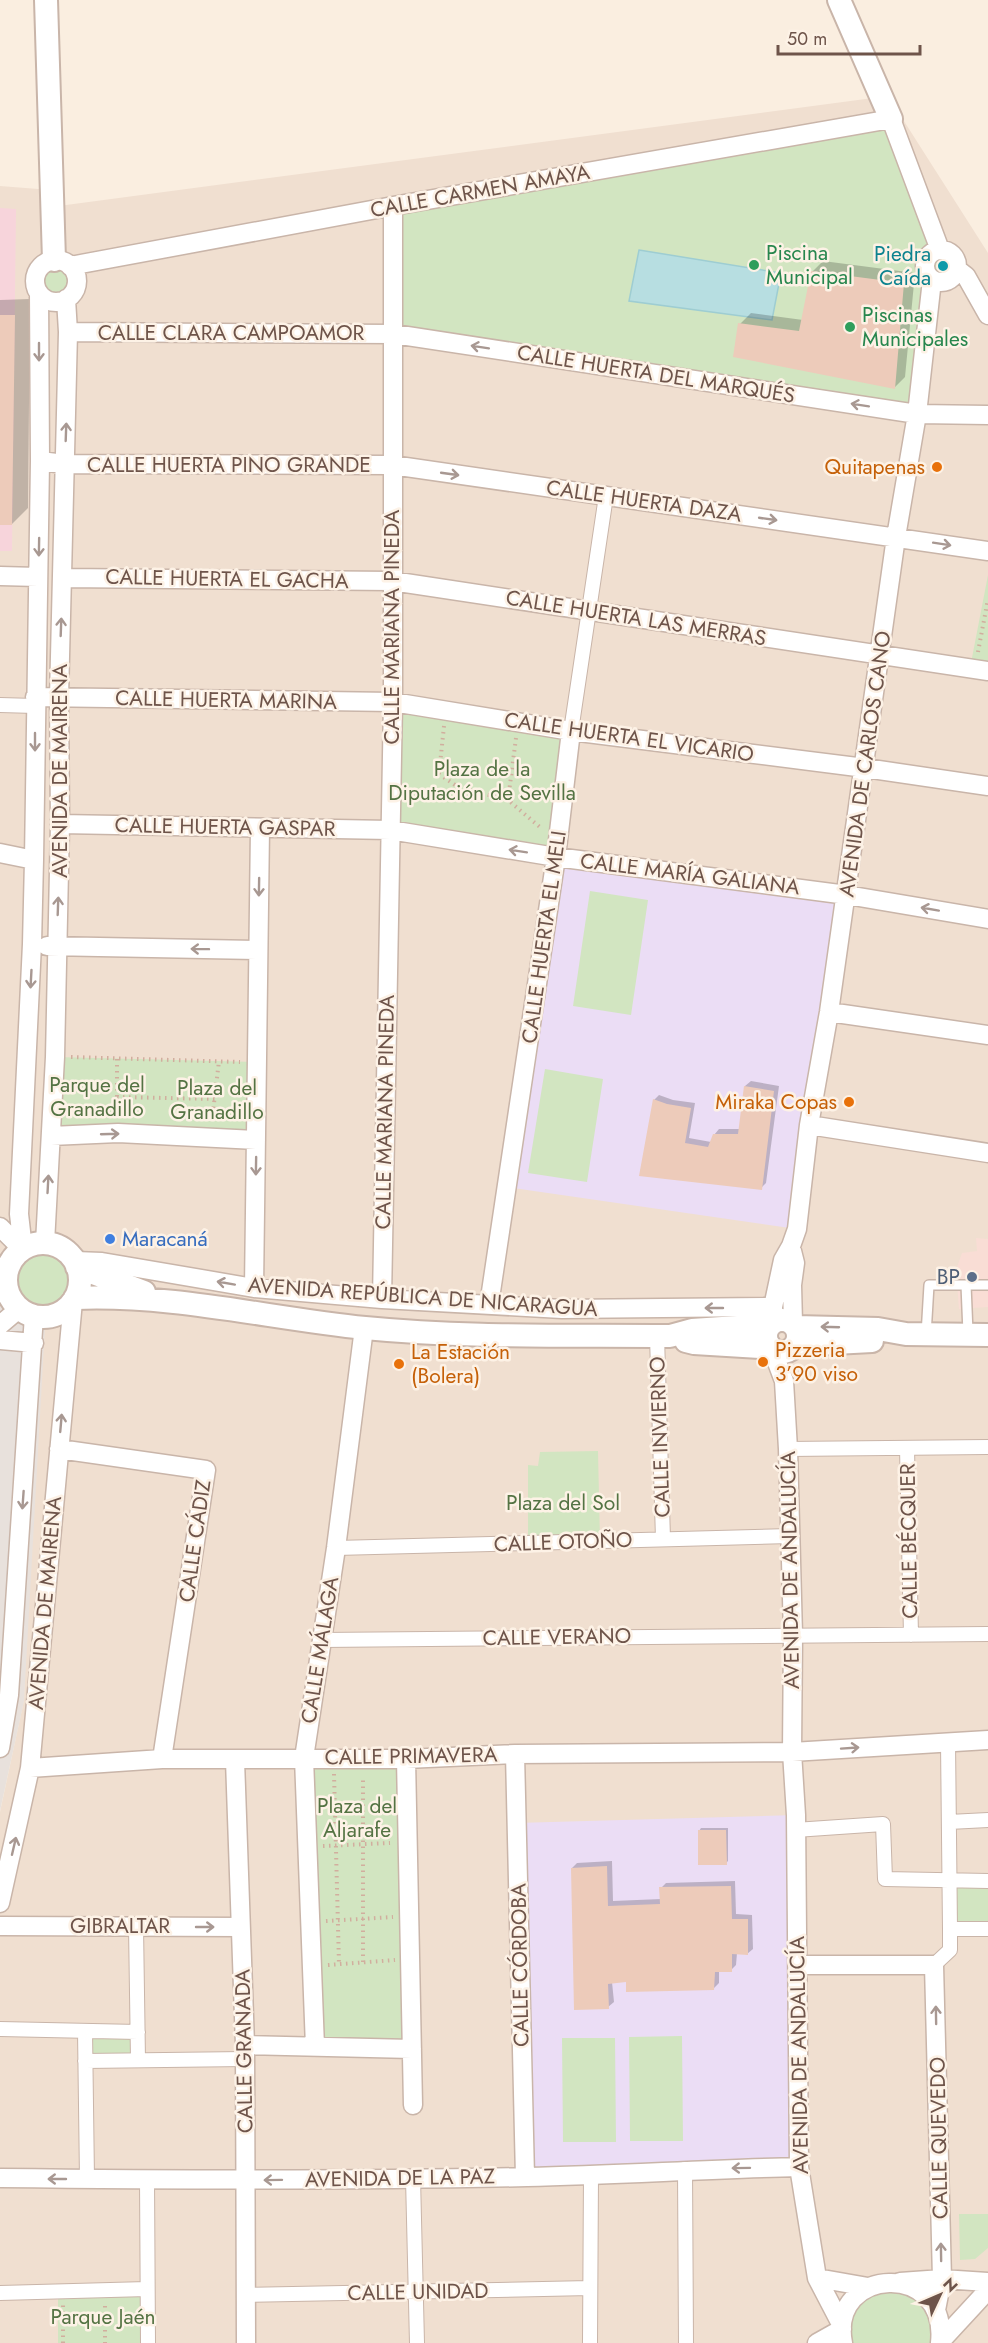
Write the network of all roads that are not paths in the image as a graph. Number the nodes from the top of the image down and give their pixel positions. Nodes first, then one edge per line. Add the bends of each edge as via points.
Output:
1 (46, 0) edge
2 (839, 0) edge
3 (891, 119) junction
4 (393, 206) junction
5 (940, 250) junction
6 (62, 263) junction
7 (957, 269) junction
8 (932, 280) junction
9 (39, 293) junction
10 (66, 299) junction
11 (988, 315) edge
12 (68, 332) junction
13 (394, 334) junction
14 (917, 414) junction
15 (988, 415) edge
16 (40, 462) junction
17 (65, 464) junction
18 (392, 465) junction
19 (606, 496) junction
20 (896, 537) junction
21 (988, 551) edge
22 (0, 576) edge
23 (38, 577) junction
24 (63, 578) junction
25 (392, 581) junction
26 (590, 612) junction
27 (880, 655) junction
28 (981, 670) edge
29 (59, 697) junction
30 (35, 701) junction
31 (393, 702) junction
32 (0, 705) edge
33 (571, 731) junction
34 (865, 768) junction
35 (988, 786) edge
36 (60, 824) junction
37 (260, 828) junction
38 (390, 830) junction
39 (557, 850) junction
40 (0, 853) edge
41 (34, 860) junction
42 (847, 895) junction
43 (988, 919) edge
44 (32, 944) junction
45 (57, 947) junction
46 (258, 950) junction
47 (829, 1012) junction
48 (988, 1035) edge
49 (809, 1125) junction
50 (51, 1136) junction
51 (256, 1140) junction
52 (988, 1153) edge
53 (0, 1227) edge
54 (45, 1243) junction
55 (791, 1246) junction
56 (15, 1252) edge
57 (76, 1264) junction
58 (966, 1285) junction
59 (988, 1285) edge
60 (254, 1288) junction
61 (74, 1299) junction
62 (382, 1299) junction
63 (16, 1302) edge
64 (174, 1302) junction
65 (489, 1305) junction
66 (0, 1325) edge
67 (364, 1328) junction
68 (781, 1333) junction
69 (916, 1335) junction
70 (663, 1336) junction
71 (978, 1336) edge
72 (0, 1340) edge
73 (34, 1343) junction
74 (988, 1447) edge
75 (907, 1448) junction
76 (59, 1449) junction
77 (788, 1449) junction
78 (790, 1536) junction
79 (663, 1539) junction
80 (336, 1548) junction
81 (988, 1634) edge
82 (793, 1635) junction
83 (911, 1635) junction
84 (321, 1640) junction
85 (3, 1717) edge
86 (988, 1740) edge
87 (948, 1742) junction
88 (0, 1748) edge
89 (792, 1752) junction
90 (515, 1754) junction
91 (304, 1758) junction
92 (162, 1759) junction
93 (406, 1759) junction
94 (235, 1760) junction
95 (30, 1768) junction
96 (988, 1820) edge
97 (949, 1822) junction
98 (795, 1830) junction
99 (988, 1881) edge
100 (950, 1882) junction
101 (0, 1903) edge
102 (0, 1926) edge
103 (136, 1926) junction
104 (240, 1927) junction
105 (950, 1929) junction
106 (988, 1929) edge
107 (798, 1965) junction
108 (934, 1965) junction
109 (0, 2029) edge
110 (85, 2031) junction
111 (138, 2032) junction
112 (315, 2047) junction
113 (412, 2049) junction
114 (245, 2052) junction
115 (138, 2060) junction
116 (85, 2061) junction
117 (413, 2105) dead end
118 (799, 2167) junction
119 (686, 2169) junction
120 (591, 2175) junction
121 (525, 2177) junction
122 (0, 2178) edge
123 (413, 2178) junction
124 (87, 2179) junction
125 (147, 2180) junction
126 (246, 2180) junction
127 (817, 2278) junction
128 (942, 2279) junction
129 (898, 2282) junction
130 (988, 2282) edge
131 (868, 2287) junction
132 (590, 2288) junction
133 (147, 2289) junction
134 (988, 2290) edge
135 (416, 2292) junction
136 (0, 2293) edge
137 (246, 2295) junction
138 (936, 2310) junction
139 (842, 2332) edge
140 (940, 2342) edge
141 (148, 2343) edge
142 (246, 2343) edge
143 (417, 2343) edge
144 (590, 2343) edge
145 (686, 2343) edge
146 (817, 2343) edge

1 - 6 street
2 - 3 street
3 - 4 street, CALLE CARMEN AMAYA
3 - 5 street
4 - 6 street, CALLE CARMEN AMAYA
4 - 13 street, CALLE MARIANA PINEDA
5 - 7 street via 953,256
5 - 8 street via 930,254 925,263
6 - 9 street via 42,265 35,275
6 - 10 street via 74,271 76,284
7 - 8 street via 947,281
7 - 11 street via 966,276
8 - 14 street, AVENIDA DE CARLOS CANO
9 - 10 street via 49,301
9 -> 16 street
10 - 12 street, AVENIDA DE MAIRENA
12 - 13 street, CALLE CLARA CAMPOAMOR
17 -> 12 street, AVENIDA DE MAIRENA
14 -> 13 street, CALLE HUERTA DEL MARQUÉS
13 - 18 street, CALLE MARIANA PINEDA
14 - 15 street, CALLE HUERTA DEL MARQUÉS
14 - 20 street, AVENIDA DE CARLOS CANO
16 - 17 street, CALLE HUERTA PINO GRANDE
16 -> 23 street
17 - 18 street, CALLE HUERTA PINO GRANDE
17 - 24 street, AVENIDA DE MAIRENA
18 -> 19 street, CALLE HUERTA DAZA
18 - 25 street, CALLE MARIANA PINEDA
19 -> 20 street, CALLE HUERTA DAZA
19 - 26 street, CALLE HUERTA EL MELI
20 -> 21 street, CALLE HUERTA DAZA
20 - 27 street, AVENIDA DE CARLOS CANO
22 - 23 street
23 - 30 street
24 - 25 street, CALLE HUERTA EL GACHA
29 -> 24 street, AVENIDA DE MAIRENA
25 - 26 street, CALLE HUERTA LAS MERRAS
25 - 31 street, CALLE MARIANA PINEDA
26 - 27 street, CALLE HUERTA LAS MERRAS
26 - 33 street, CALLE HUERTA EL MELI
27 - 28 street, CALLE HUERTA LAS MERRAS
27 - 34 street, AVENIDA DE CARLOS CANO
29 - 30 street, CALLE HUERTA MARINA
29 - 31 street, CALLE HUERTA MARINA
29 - 36 street, AVENIDA DE MAIRENA
30 - 32 street
30 -> 41 street
31 - 33 street, CALLE HUERTA EL VICARIO via 441,720 514,732
31 - 38 street, CALLE MARIANA PINEDA
33 - 34 street, CALLE HUERTA EL VICARIO
33 - 39 street, CALLE HUERTA EL MELI
34 - 35 street, CALLE HUERTA EL VICARIO
34 - 42 street, AVENIDA DE CARLOS CANO
36 - 37 street, CALLE HUERTA GASPAR
45 -> 36 street, AVENIDA DE MAIRENA
37 - 38 street, CALLE HUERTA GASPAR
37 -> 46 street
39 -> 38 street, CALLE MARÍA GALIANA
38 - 62 street, CALLE MARIANA PINEDA
39 - 42 street, CALLE MARÍA GALIANA
39 - 65 street, CALLE HUERTA EL MELI
40 - 41 street
41 - 44 street
43 -> 42 street, CALLE MARÍA GALIANA
42 - 47 street, AVENIDA DE CARLOS CANO
44 - 45 street
44 -> 56 street
46 -> 45 street
45 - 50 street, AVENIDA DE MAIRENA
46 - 51 street
47 - 48 street
47 - 49 street, AVENIDA DE CARLOS CANO
49 - 52 street
49 - 55 street, AVENIDA DE CARLOS CANO via 797,1229
50 -> 51 street via 118,1133
54 -> 50 street, AVENIDA DE MAIRENA
51 -> 60 street
53 - 56 street
54 - 56 street
54 - 57 street via 63,1249
55 - 68 street, AVENIDA DE CARLOS CANO via 795,1263
55 - 68 street, AVENIDA DE CARLOS CANO via 783,1260
56 - 63 street via 6,1275
60 -> 57 street, AVENIDA REPÚBLICA DE NICARAGUA via 102,1262
57 - 61 street via 80,1283
57 - 64 street, AVENIDA REPÚBLICA DE NICARAGUA
58 - 59 lane
58 - 69 lane via 929,1285
58 - 71 lane
60 - 62 street, AVENIDA REPÚBLICA DE NICARAGUA
61 - 63 street via 56,1314 45,1316
61 - 64 street, AVENIDA REPÚBLICA DE NICARAGUA via 108,1297
76 -> 61 street, AVENIDA DE MAIRENA
62 - 65 street, AVENIDA REPÚBLICA DE NICARAGUA
63 - 66 street
63 - 73 street
64 - 67 street, AVENIDA REPÚBLICA DE NICARAGUA
68 -> 65 street, AVENIDA REPÚBLICA DE NICARAGUA
67 - 70 street, AVENIDA REPÚBLICA DE NICARAGUA via 484,1336
67 - 80 street, CALLE MÁLAGA
68 - 69 street, AVENIDA REPÚBLICA DE NICARAGUA via 878,1329
68 - 70 street, AVENIDA REPÚBLICA DE NICARAGUA via 692,1330
68 - 77 street, AVENIDA DE ANDALUCÍA
69 - 71 street, AVENIDA REPÚBLICA DE NICARAGUA
70 - 79 street, CALLE INVIERNO
72 - 73 street
73 -> 85 street
74 - 75 street
75 - 77 street
75 - 83 street, CALLE BÉCQUER
76 - 92 street, CALLE CÁDIZ via 206,1470
76 - 95 street, AVENIDA DE MAIRENA
77 - 78 street, AVENIDA DE ANDALUCÍA
78 - 79 street, CALLE OTOÑO
78 - 82 street, AVENIDA DE ANDALUCÍA
79 - 80 street, CALLE OTOÑO
80 - 84 street, CALLE MÁLAGA
81 - 83 street, CALLE VERANO
82 - 83 street, CALLE VERANO
82 - 84 street, CALLE VERANO
82 - 89 street, AVENIDA DE ANDALUCÍA
84 - 91 street, CALLE MÁLAGA
85 - 88 street
86 - 87 street, CALLE PRIMAVERA
89 -> 87 street, CALLE PRIMAVERA
87 - 97 street
89 - 90 street, CALLE PRIMAVERA
89 - 98 street, AVENIDA DE ANDALUCÍA
90 - 93 street, CALLE PRIMAVERA
90 - 121 street, CALLE CÓRDOBA
91 - 93 street, CALLE PRIMAVERA
91 - 94 street, CALLE PRIMAVERA
91 - 112 street, CALLE MÁLAGA
92 - 94 street, CALLE PRIMAVERA
92 - 95 street, CALLE PRIMAVERA
93 - 113 street
94 - 104 street, CALLE GRANADA
101 -> 95 street, AVENIDA DE MAIRENA
96 - 97 street
97 - 100 street
98 - 100 street via 883,1824 885,1880
98 - 107 street, AVENIDA DE ANDALUCÍA
99 - 100 street
100 - 105 street
102 - 103 street, GIBRALTAR
103 -> 104 street, GIBRALTAR
103 - 111 street
104 - 114 street, CALLE GRANADA
105 - 106 street
105 - 108 street via 950,1950
107 - 108 street
107 - 118 street, AVENIDA DE ANDALUCÍA
128 -> 108 street, CALLE QUEVEDO
109 - 110 street
110 - 111 street
110 - 116 street
111 - 115 street
112 - 113 street
112 - 114 street
113 - 117 street
114 - 115 street
114 - 126 street, CALLE GRANADA
115 - 116 street
116 - 124 street
118 -> 119 street, AVENIDA DE LA PAZ
118 - 127 street, AVENIDA DE ANDALUCÍA
119 - 120 street, AVENIDA DE LA PAZ
119 - 145 street
120 - 121 street, AVENIDA DE LA PAZ
120 - 132 street
121 - 123 street, AVENIDA DE LA PAZ
124 -> 122 street, AVENIDA DE LA PAZ
123 -> 126 street, AVENIDA DE LA PAZ
123 - 135 street
124 - 125 street, AVENIDA DE LA PAZ
125 - 126 street, AVENIDA DE LA PAZ
125 - 133 street
126 - 137 street, CALLE GRANADA
127 - 131 street
127 - 139 street, AVENIDA DE ANDALUCÍA
128 - 129 street
128 - 130 street
128 - 138 street, CALLE QUEVEDO
129 - 131 street
129 - 138 street via 927,2297
131 - 139 street via 846,2309
132 - 135 street, CALLE UNIDAD
132 - 144 street
133 - 136 street
133 - 141 street
134 - 140 street
135 - 137 street, CALLE UNIDAD
135 - 143 street
137 - 142 street, CALLE GRANADA
138 - 140 street, CALLE QUEVEDO
139 - 146 street

